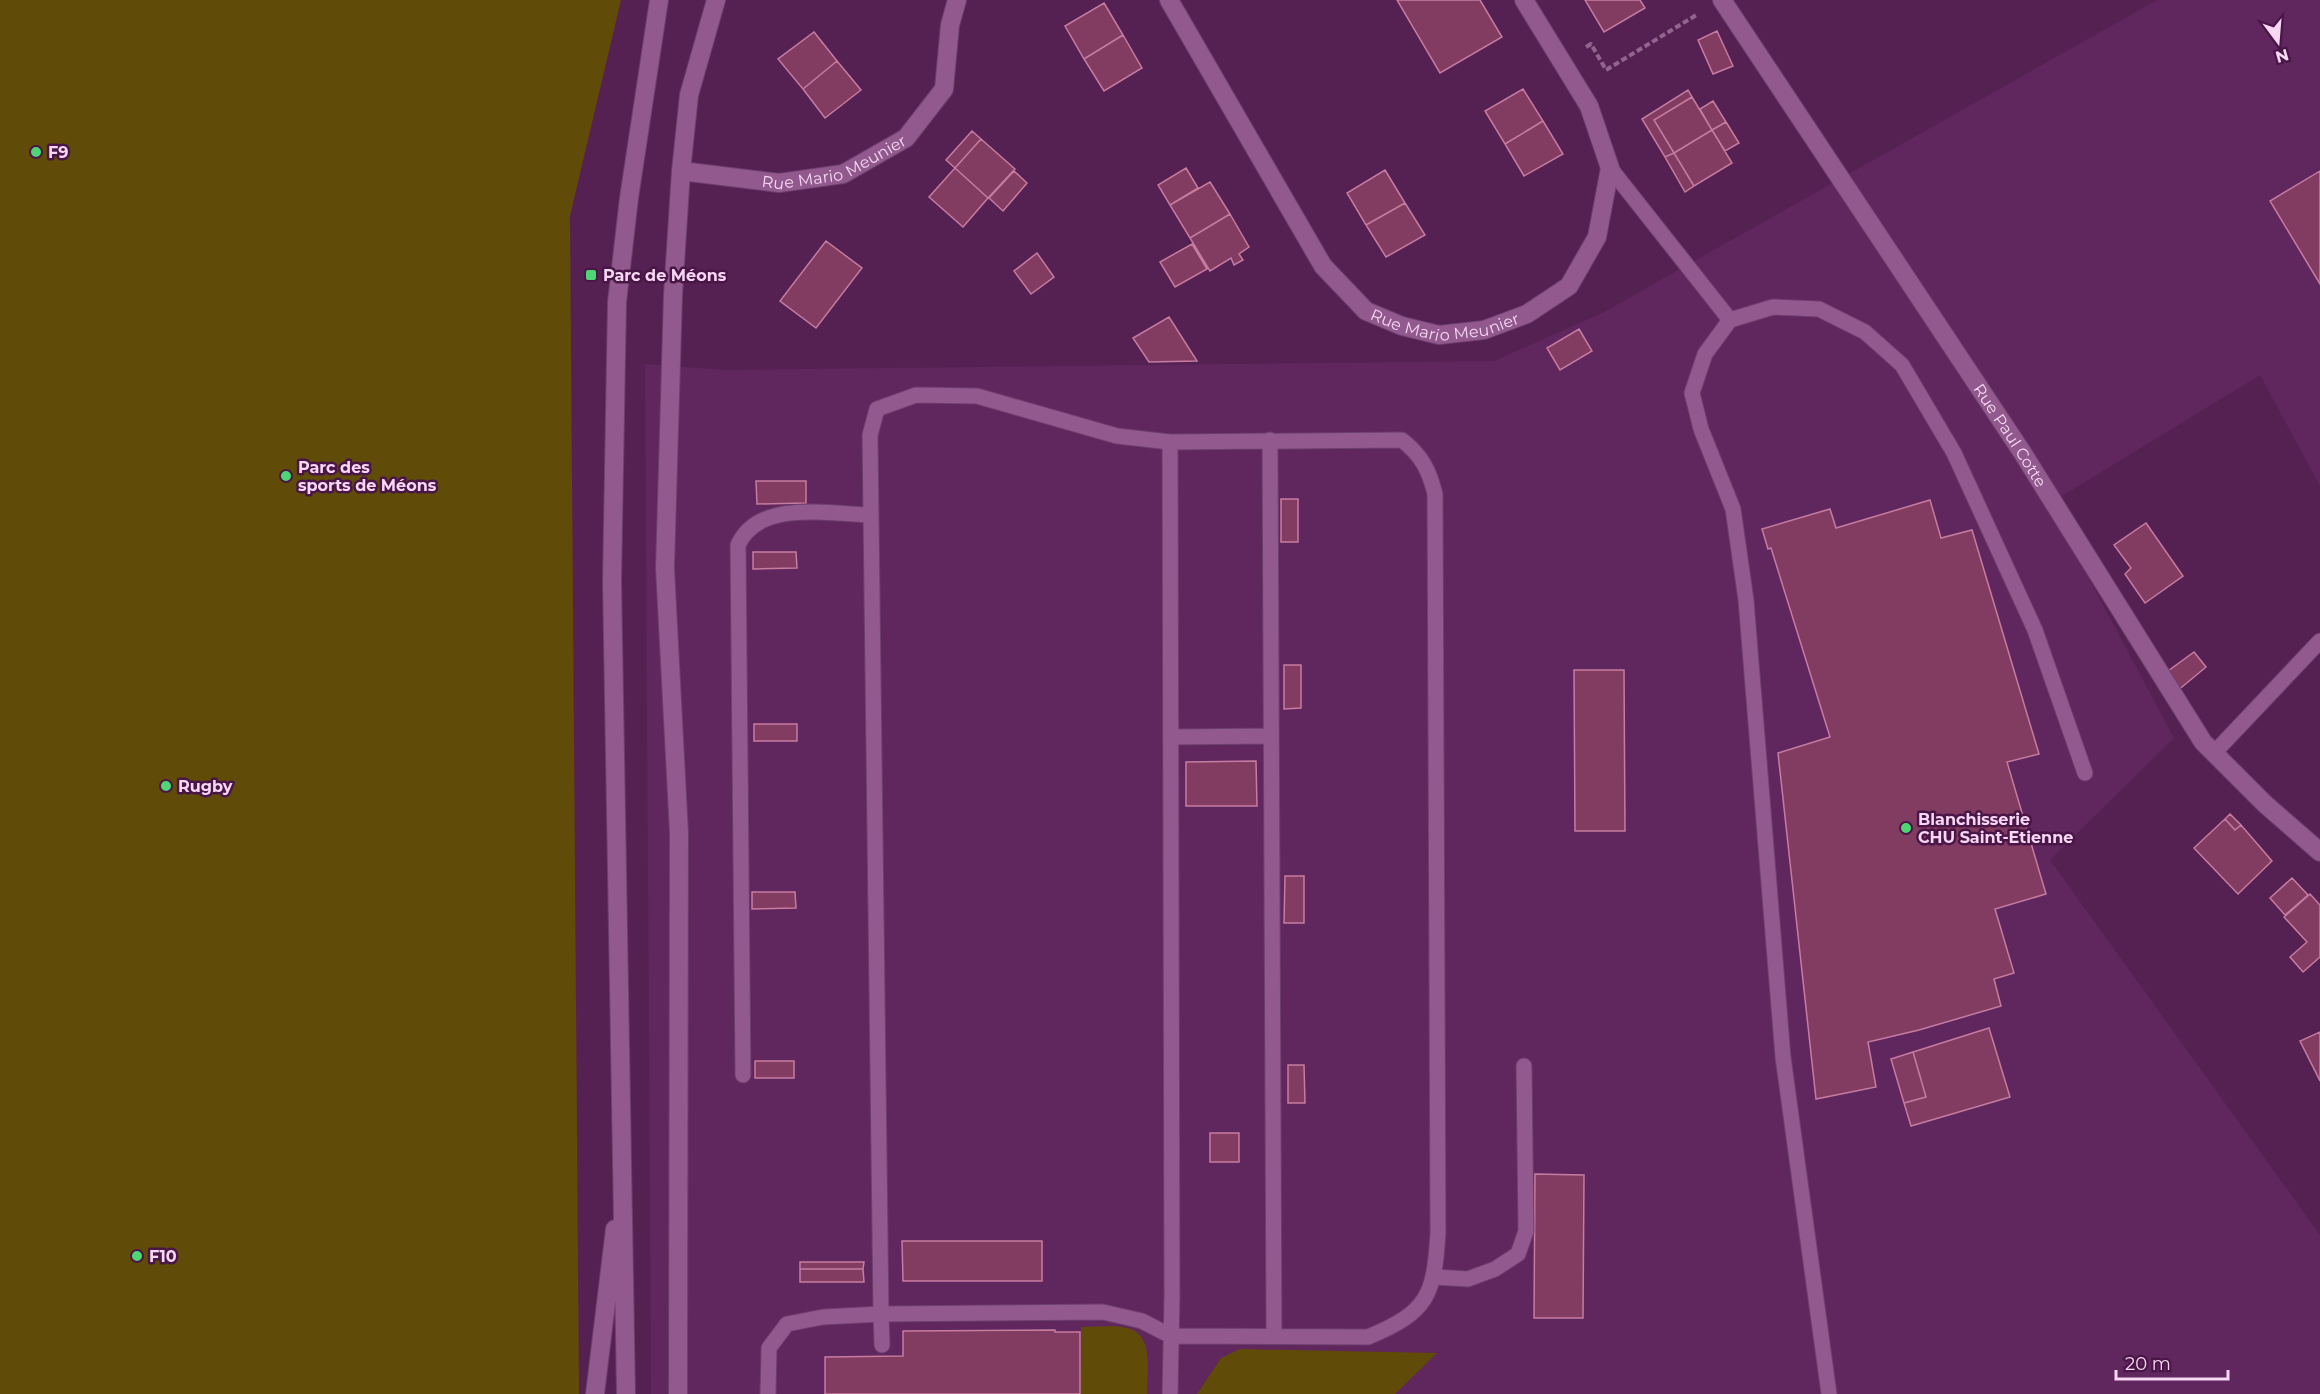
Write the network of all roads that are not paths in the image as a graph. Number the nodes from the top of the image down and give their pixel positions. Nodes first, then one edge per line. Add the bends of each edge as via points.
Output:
1 (659, 0) edge
2 (716, 0) edge
3 (957, 0) edge
4 (1168, 0) edge
5 (1524, 0) edge
6 (1722, 0) edge
7 (1610, 168) junction
8 (681, 171) junction
9 (1730, 320) junction
10 (1270, 440) junction
11 (1170, 442) junction
12 (871, 515) junction
13 (2320, 641) edge
14 (1271, 736) junction
15 (1171, 737) junction
16 (2214, 753) junction
17 (2085, 773) dead end
18 (2320, 852) edge
19 (1524, 1066) dead end
20 (743, 1075) dead end
21 (623, 1156) junction
22 (1435, 1277) junction
23 (881, 1314) junction
24 (1171, 1336) junction
25 (1274, 1336) junction
26 (882, 1345) dead end
27 (595, 1394) edge
28 (626, 1394) edge
29 (678, 1394) edge
30 (768, 1394) edge
31 (1170, 1394) edge
32 (1829, 1394) edge

1 - 21 main road via 617,302 612,581
2 - 8 main road via 689,95
3 - 8 main road, Rue Mario Meunier via 950,25 944,90 906,138 843,174 779,183
4 - 7 main road, Rue Mario Meunier via 1323,266 1366,311 1402,326 1439,335 1484,330 1527,314 1569,286 1598,237
5 - 7 main road, Rue Mario Meunier via 1589,106
6 - 16 main road, Rue Paul Cotte via 2022,452 2196,732
7 - 9 lane
8 - 29 main road via 665,568 679,833
9 - 17 lane via 1773,307 1819,309 1865,332 1902,365 1954,453 2031,619
9 - 32 lane via 1705,354 1692,393 1701,429 1733,509 1746,600 1783,1058
10 - 11 lane
10 - 14 lane
10 - 22 lane via 1402,440 1419,454 1435,494
11 - 12 lane via 1117,435 977,396 916,395 877,409 870,435
11 - 15 lane
12 - 20 lane via 780,513 761,519 744,531 738,545
12 - 23 lane
13 - 16 lane
14 - 15 lane
14 - 25 lane
15 - 24 lane
16 - 18 main road, Rue Paul Cotte
19 - 22 lane via 1526,1231 1518,1254 1495,1269 1468,1279
21 - 27 main road
21 - 28 main road
22 - 25 lane via 1418,1310 1396,1326 1368,1337
23 - 24 lane via 1103,1312 1142,1321
23 - 26 lane
23 - 30 lane via 824,1317 788,1324 769,1348
24 - 25 lane
24 - 31 lane

